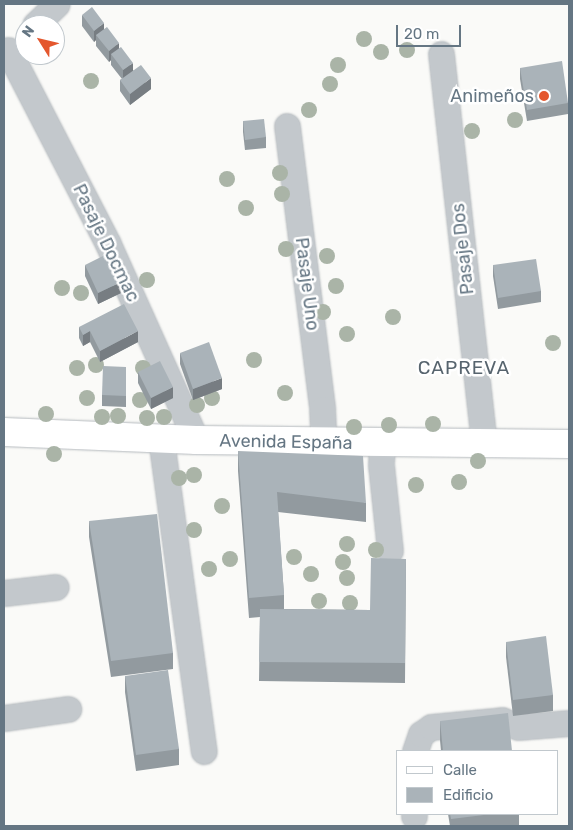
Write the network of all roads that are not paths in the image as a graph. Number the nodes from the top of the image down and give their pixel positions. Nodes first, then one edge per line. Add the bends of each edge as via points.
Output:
1 (57, 4) edge
2 (45, 15) edge
3 (12, 46) edge
4 (442, 54) dead end
5 (287, 126) dead end
6 (4, 432) edge
7 (161, 439) junction
8 (196, 440) junction
9 (324, 443) junction
10 (382, 444) junction
11 (484, 444) junction
12 (569, 444) edge
13 (390, 551) dead end
14 (56, 587) dead end
15 (4, 593) edge
16 (68, 709) dead end
17 (4, 718) edge
18 (569, 723) edge
19 (415, 750) edge
20 (204, 751) dead end

1 - 2 street
3 - 8 street, Pasaje Docmac via 108,244
4 - 11 street, Pasaje Dos
5 - 9 street, Pasaje Uno
6 - 7 main road, Avenida España
7 - 8 main road, Avenida España
7 - 20 street
8 - 9 main road, Avenida España
9 - 10 main road, Avenida España
10 - 11 main road, Avenida España
10 - 13 street via 381,465
11 - 12 main road, Avenida España
14 - 15 street
16 - 17 street
18 - 19 street via 518,727 502,720 431,727 421,734

